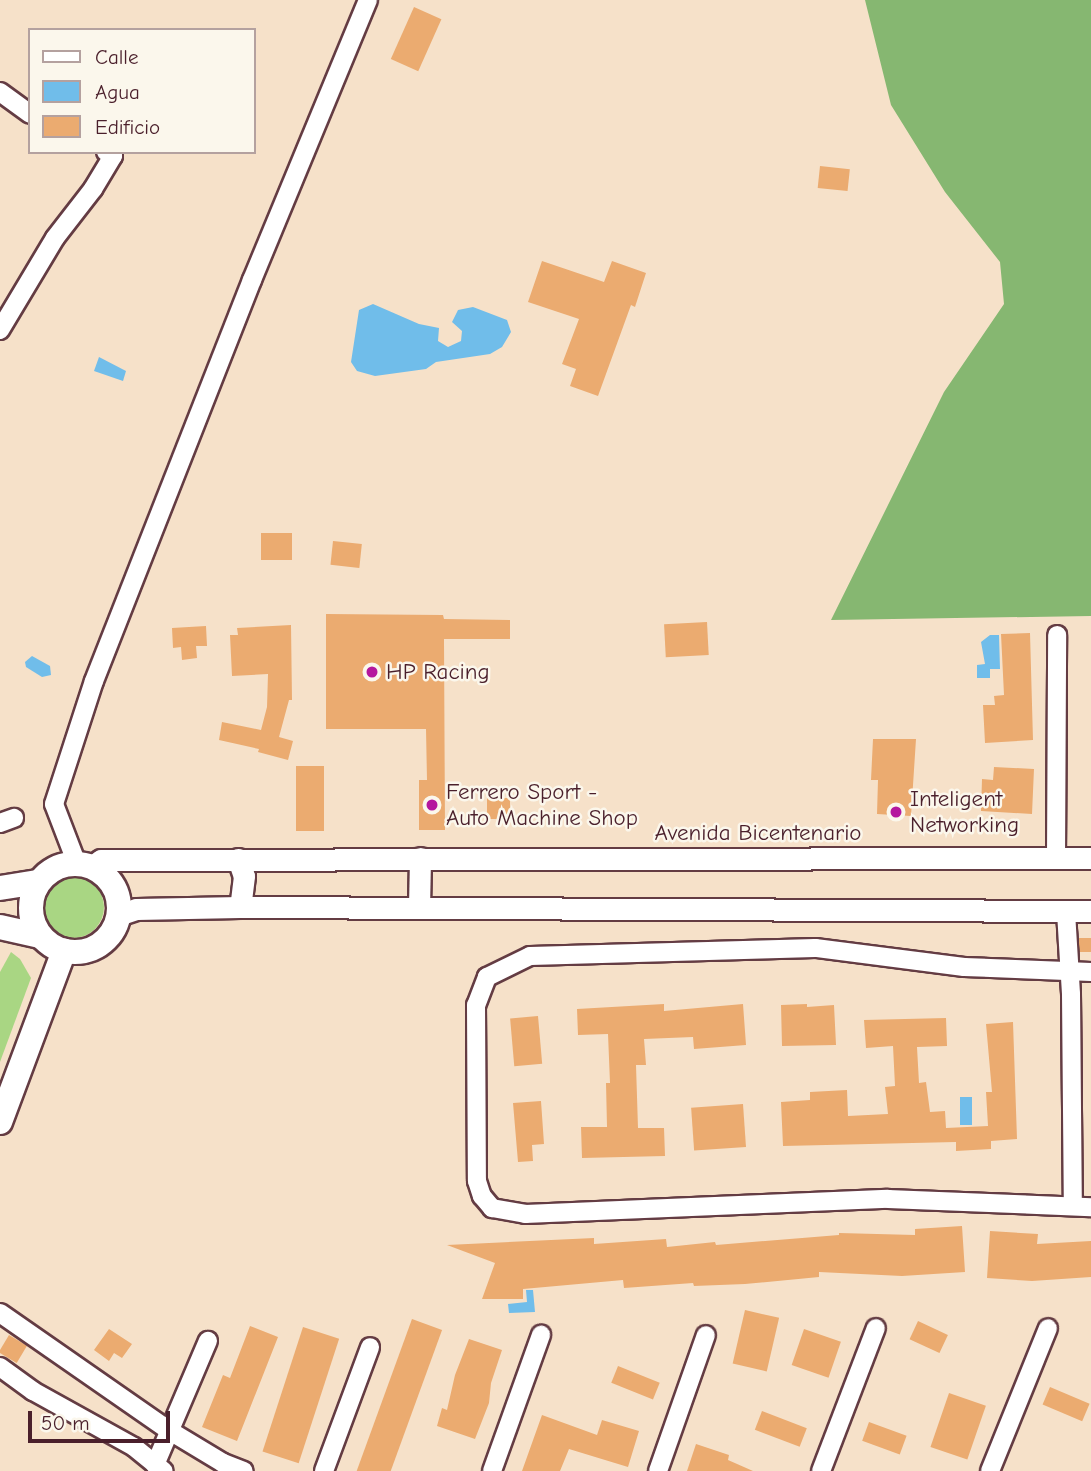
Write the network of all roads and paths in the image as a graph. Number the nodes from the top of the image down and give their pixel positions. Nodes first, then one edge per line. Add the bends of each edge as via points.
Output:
1 (368, 0) edge
2 (0, 92) edge
3 (28, 113) edge
4 (110, 154) edge
5 (0, 330) edge
6 (1057, 635) dead end
7 (420, 858) junction
8 (1056, 858) junction
9 (1091, 858) edge
10 (238, 859) junction
11 (84, 866) junction
12 (39, 882) junction
13 (0, 888) edge
14 (240, 907) junction
15 (419, 907) junction
16 (1091, 911) edge
17 (1066, 912) junction
18 (118, 915) junction
19 (0, 927) edge
20 (40, 936) junction
21 (64, 951) junction
22 (1091, 972) edge
23 (1070, 973) junction
24 (0, 1122) edge
25 (1082, 1206) edge
26 (0, 1313) edge
27 (876, 1328) dead end
28 (1048, 1328) dead end
29 (541, 1335) dead end
30 (706, 1335) dead end
31 (208, 1341) dead end
32 (370, 1347) dead end
33 (0, 1367) edge
34 (170, 1431) junction
35 (160, 1468) edge
36 (244, 1471) edge
37 (324, 1471) edge
38 (492, 1471) edge
39 (657, 1471) edge
40 (821, 1471) edge
41 (990, 1471) edge

1 - 11 street via 94,681 54,804
2 - 3 street
4 - 5 street via 113,156 93,189 55,238
6 - 8 street
7 - 8 street, Avenida Bicentenario
7 - 10 street, Avenida Bicentenario
7 - 15 street
8 - 9 street, Avenida Bicentenario
10 - 11 street, Avenida Bicentenario via 101,860
10 - 14 street via 244,876
11 - 12 main road via 50,872
11 - 18 main road via 113,887
12 - 13 main road
12 - 20 main road via 31,909
14 - 15 street
14 - 18 street via 136,909
15 - 17 street
16 - 17 street
17 - 23 street
18 - 21 main road via 104,941 78,952
19 - 20 main road
20 - 21 main road
21 - 24 main road
22 - 23 street
23 - 25 street
23 - 25 street via 964,967 815,948 530,956 487,977 476,1005 477,1181 492,1208 525,1214 888,1199
26 - 34 street
27 - 40 street
28 - 41 street
29 - 38 street
30 - 39 street
31 - 34 street
32 - 37 street
33 - 35 street via 33,1391 134,1447
34 - 35 street
34 - 36 street

